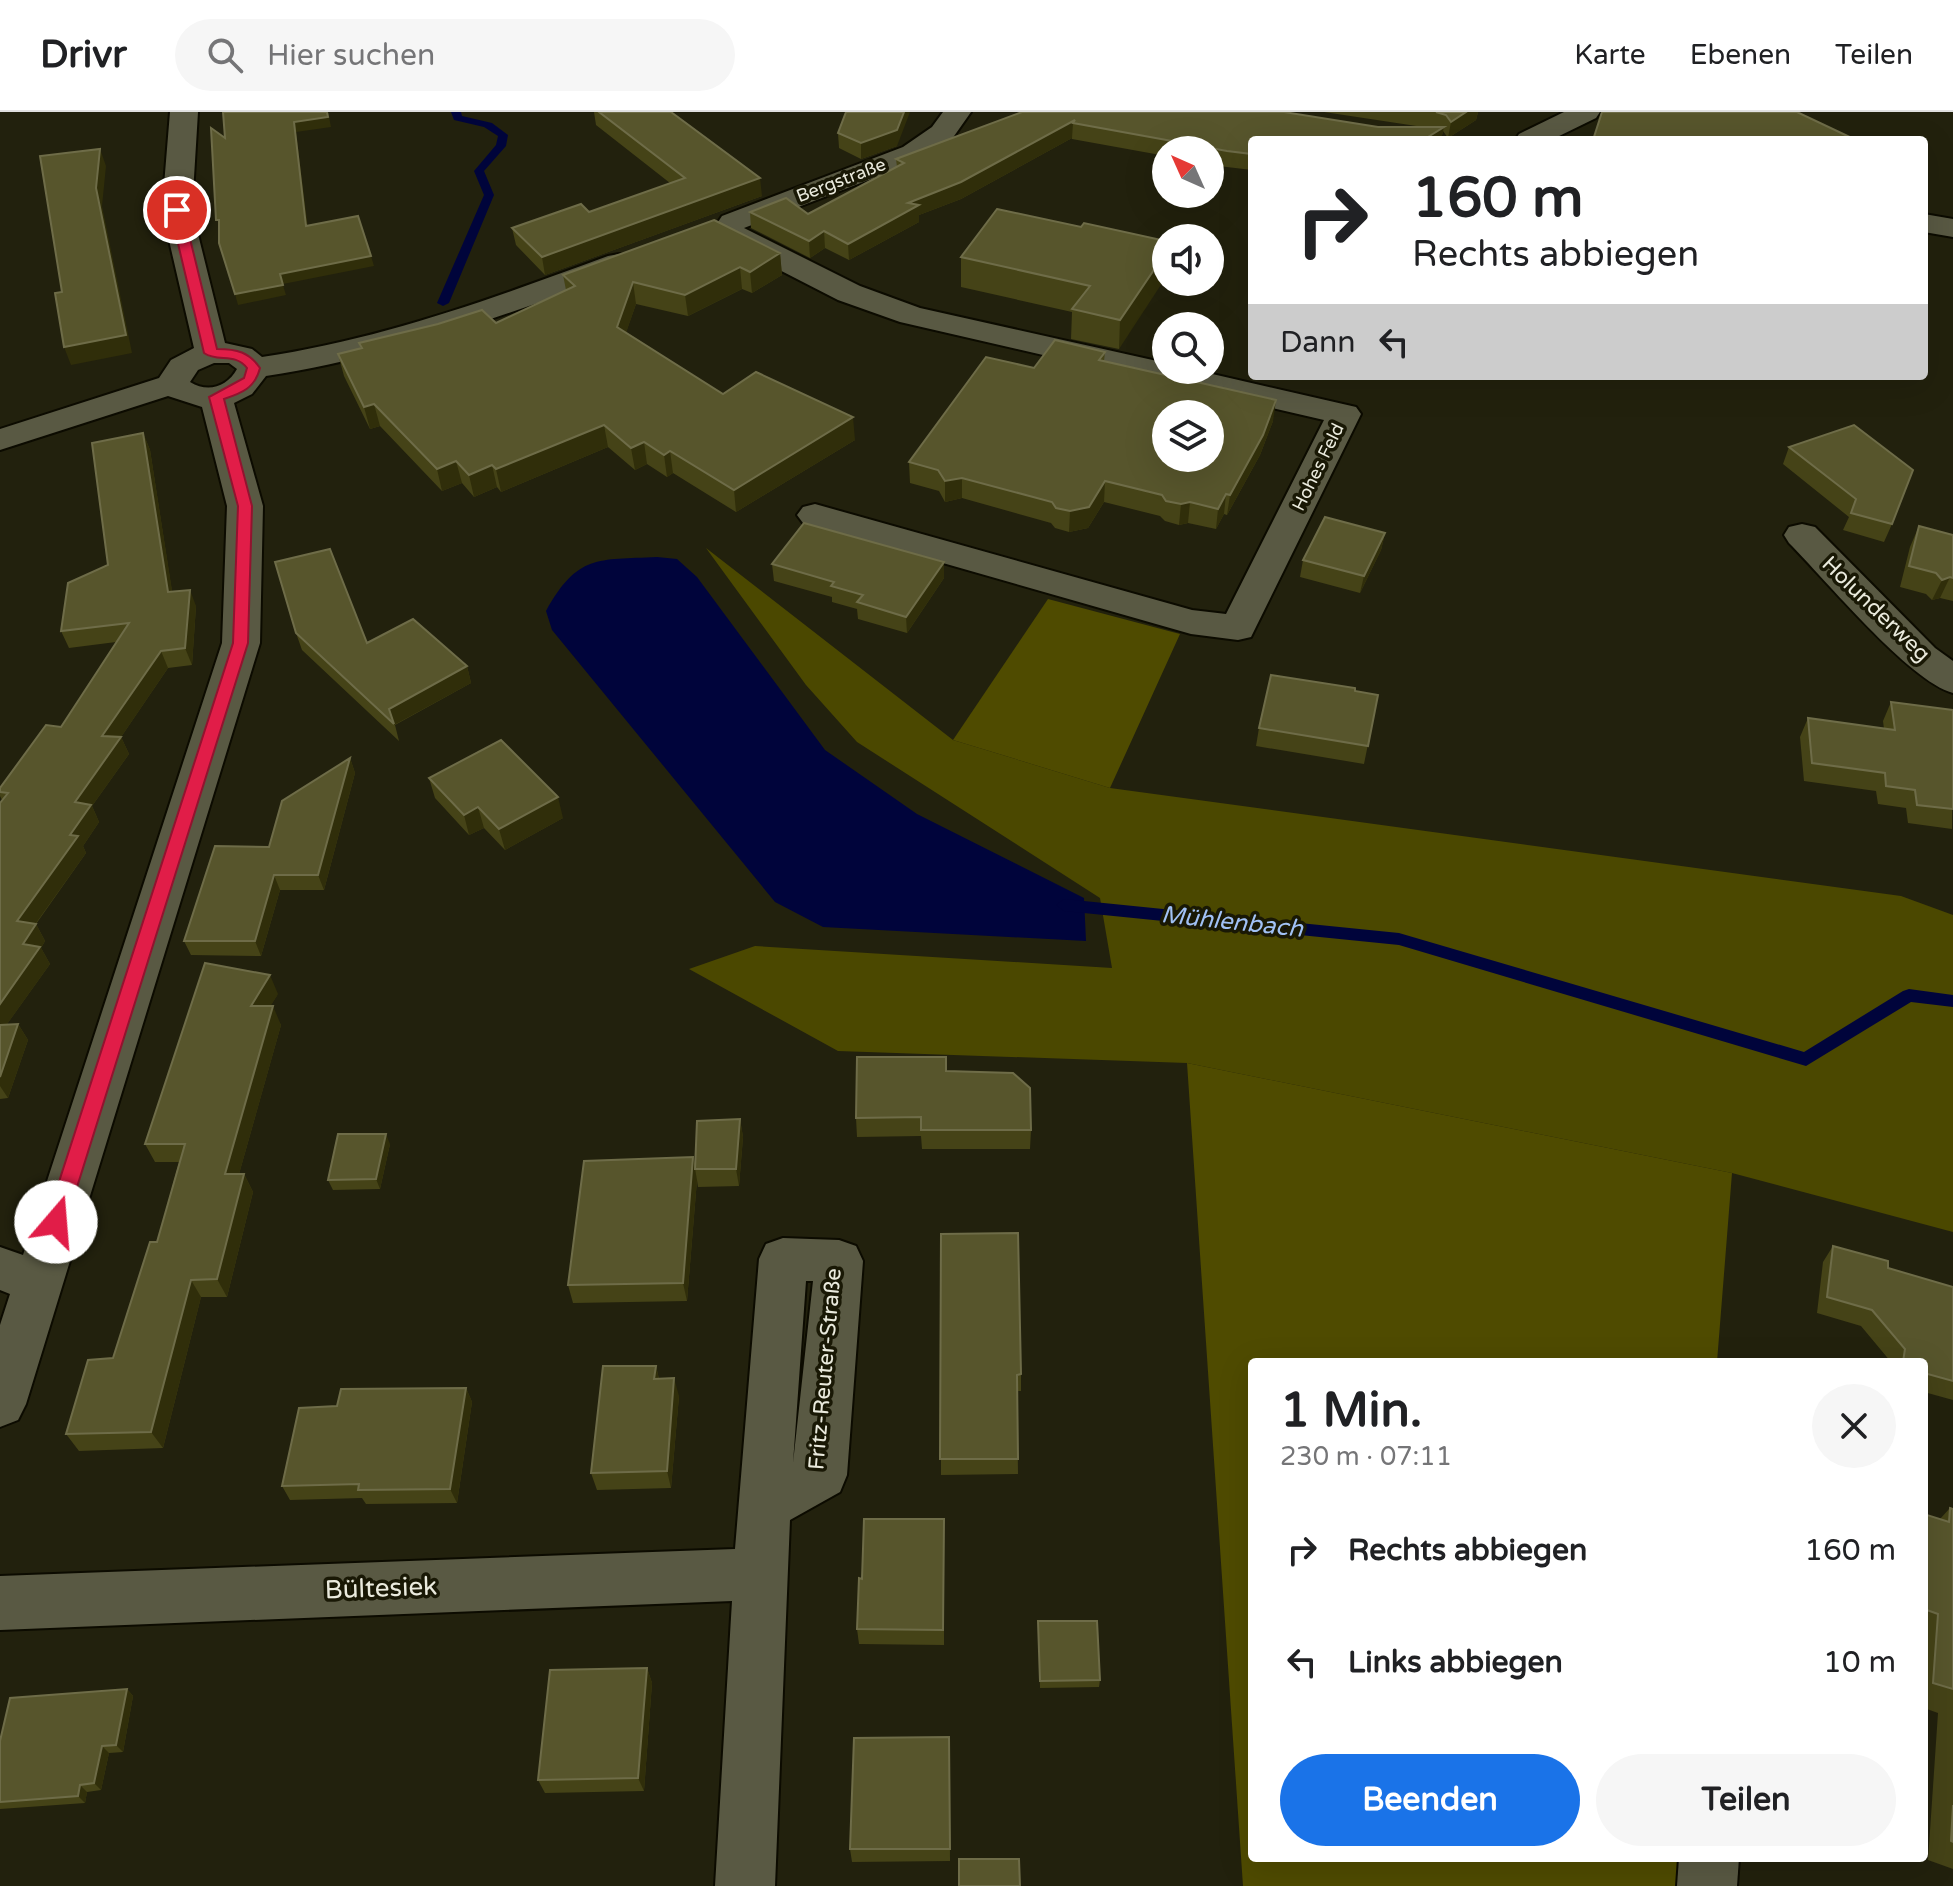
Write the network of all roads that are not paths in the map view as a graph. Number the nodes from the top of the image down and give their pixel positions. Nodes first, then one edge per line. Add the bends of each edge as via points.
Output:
1 (184, 112) edge
2 (957, 112) edge
3 (1586, 112) edge
4 (1537, 136) edge
5 (1928, 224) edge
6 (1953, 228) edge
7 (712, 230) joint
8 (647, 253) edge
9 (211, 353) junction
10 (254, 368) junction
11 (173, 384) junction
12 (216, 397) junction
13 (0, 440) edge
14 (815, 515) dead end
15 (1802, 535) dead end
16 (1937, 652) edge
17 (1953, 680) edge
18 (18, 1275) edge
19 (0, 1404) edge
20 (764, 1506) dead end
21 (762, 1574) junction
22 (0, 1603) edge
23 (1709, 1862) edge
24 (745, 1886) edge
25 (1707, 1886) edge

1 - 9 street via 177,210
2 - 7 street, Bergstraße via 942,133 913,153
3 - 4 street
5 - 6 street
7 - 14 street, Hohes Feld via 849,293 911,315 1344,414 1238,628 1191,622
8 - 10 street via 445,326
9 - 10 street via 247,358
9 - 11 street via 176,371
10 - 12 street via 250,380 236,391
11 - 12 street via 197,398
11 - 13 street
12 - 18 street via 245,506 241,643
15 - 16 street, Holunderweg
16 - 17 street, Holunderweg
18 - 19 street
20 - 21 street
21 - 22 street, Bültesiek
21 - 24 street
23 - 25 street

